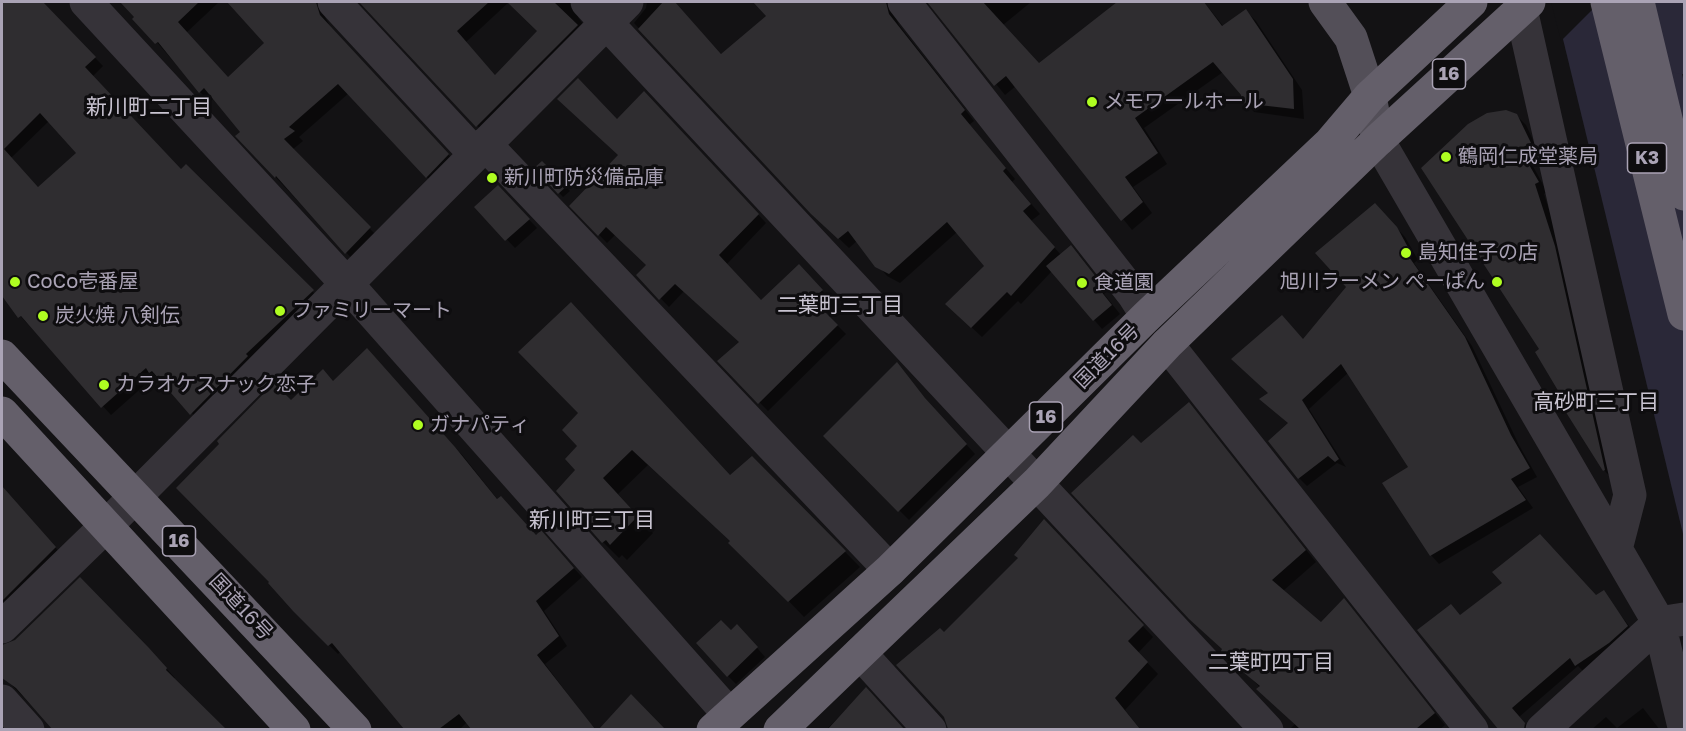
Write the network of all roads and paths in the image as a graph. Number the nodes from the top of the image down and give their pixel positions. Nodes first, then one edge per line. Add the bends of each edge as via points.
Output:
1 (86, 2) edge
2 (334, 2) edge
3 (905, 2) edge
4 (1325, 2) edge
5 (1471, 2) edge
6 (1600, 2) edge
7 (1607, 2) edge
8 (1632, 2) edge
9 (1638, 2) edge
10 (1525, 5) edge
11 (607, 8) edge
12 (1637, 55) junction
13 (1370, 96) junction
14 (1378, 140) junction
15 (480, 149) junction
16 (1684, 194) edge
17 (346, 283) junction
18 (1684, 314) edge
19 (1147, 316) junction
20 (1167, 344) junction
21 (2, 356) edge
22 (2, 413) edge
23 (1009, 452) junction
24 (1038, 483) junction
25 (136, 495) junction
26 (107, 525) junction
27 (1616, 549) junction
28 (890, 570) junction
29 (1672, 621) edge
30 (2, 627) edge
31 (860, 652) junction
32 (2, 700) edge
33 (720, 721) edge
34 (1684, 727) edge
35 (28, 729) edge
36 (294, 729) edge
37 (355, 729) edge
38 (780, 729) edge
39 (930, 729) edge
40 (1267, 729) edge
41 (1472, 729) edge
42 (1542, 729) edge

1 - 17 street
2 - 15 street
3 - 19 street
4 - 13 main road via 1351,38
5 - 13 highway, 国道16号 / 16
6 - 12 highway
7 - 12 highway, K3
8 - 12 highway
9 - 12 highway, K3
10 - 14 highway, 国道16号 / 16
10 - 27 street via 1630,495
11 - 15 street
11 - 23 street
12 - 16 highway, K3
12 - 18 highway, K3
13 - 14 main road
13 - 19 highway, 国道16号 / 16 via 1330,143
14 - 20 highway, 国道16号 / 16
14 - 27 street
15 - 17 street
15 - 28 street
17 - 25 street
17 - 33 street
19 - 23 highway, 国道16号 / 16
20 - 24 highway, 国道16号 / 16
20 - 41 street
21 - 25 highway, 国道16号 / 16
22 - 26 highway, 16
23 - 24 street
23 - 28 highway, 国道16号 / 16
24 - 31 highway, 国道16号 / 16
24 - 40 street
25 - 26 street
25 - 37 highway, 国道16号 / 16
26 - 30 street
26 - 36 highway, 16
27 - 29 street
28 - 33 highway, 国道16号 / 16
29 - 34 street
29 - 42 street
31 - 38 highway, 国道16号 / 16
31 - 39 street
32 - 35 street

